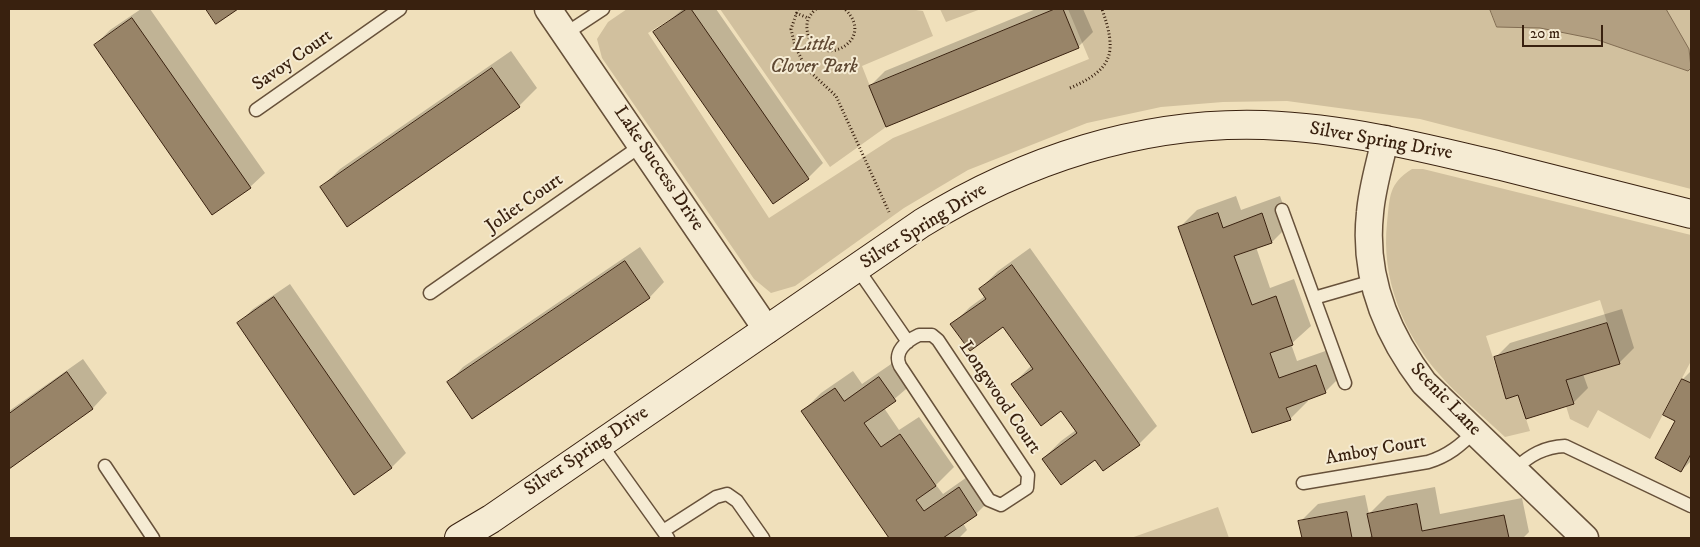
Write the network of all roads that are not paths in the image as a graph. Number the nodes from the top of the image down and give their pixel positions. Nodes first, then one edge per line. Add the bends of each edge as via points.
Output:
1 (400, 9) edge
2 (548, 9) edge
3 (603, 9) edge
4 (565, 34) junction
5 (256, 110) dead end
6 (1385, 139) junction
7 (642, 145) junction
8 (1282, 210) dead end
9 (1691, 214) edge
10 (857, 268) junction
11 (1373, 281) junction
12 (430, 294) dead end
13 (1314, 298) junction
14 (767, 330) junction
15 (908, 342) junction
16 (1345, 383) dead end
17 (1475, 431) junction
18 (600, 443) junction
19 (105, 466) dead end
20 (1515, 469) junction
21 (1303, 483) dead end
22 (1691, 506) edge
23 (666, 534) edge
24 (153, 538) edge
25 (460, 538) edge
26 (763, 538) edge
27 (1585, 538) edge

1 - 5 lane, Savoy Court
2 - 4 street, Lake Success Drive
3 - 4 lane
4 - 7 street, Lake Success Drive
6 - 9 street, Silver Spring Drive
6 - 10 street, Silver Spring Drive via 1333,130 1263,125 1219,126 1140,135 1020,171 951,205
6 - 11 street, Scenic Lane via 1370,213
7 - 12 lane, Joliet Court
7 - 14 street, Lake Success Drive
8 - 13 lane
10 - 14 street, Silver Spring Drive
10 - 15 lane
11 - 13 lane
11 - 17 street, Scenic Lane via 1382,313 1406,359 1424,383
13 - 16 lane
14 - 18 street, Silver Spring Drive
15 - 15 lane, Longwood Court via 898,353 900,366 990,500 1001,505 1007,503 1027,488 1028,475 938,340 925,334
17 - 20 street, Scenic Lane
17 - 21 lane, Amboy Court via 1461,445 1436,460
18 - 23 lane
18 - 25 street, Silver Spring Drive
19 - 24 lane
20 - 22 lane via 1537,452 1565,446
20 - 27 street, Scenic Lane
23 - 26 lane via 716,497 727,494 737,501

